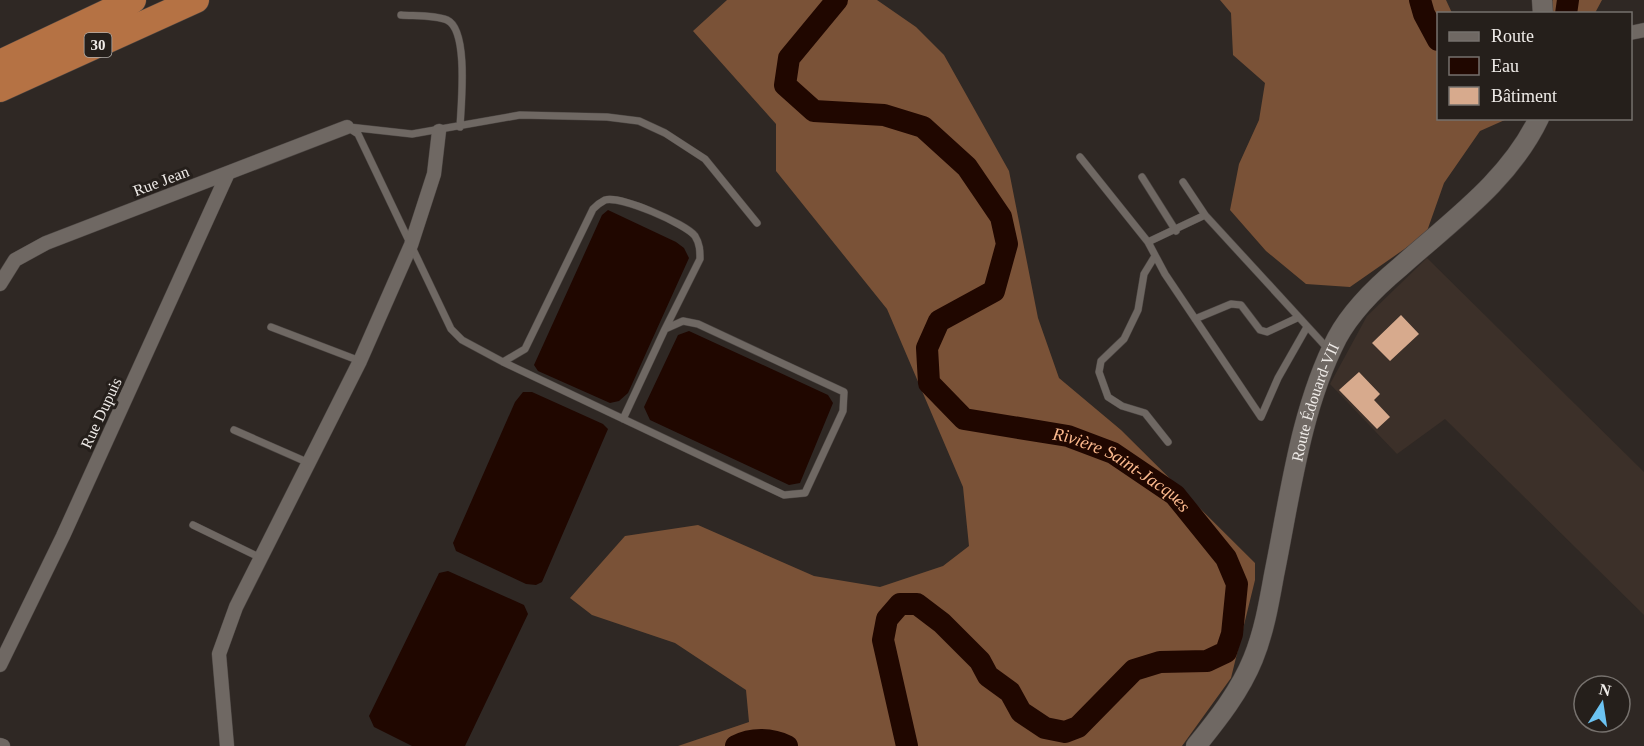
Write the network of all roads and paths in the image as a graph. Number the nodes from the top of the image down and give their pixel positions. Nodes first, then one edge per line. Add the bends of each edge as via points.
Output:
1 (134, 0) edge
2 (196, 0) edge
3 (401, 15) dead end
4 (0, 63) edge
5 (0, 89) edge
6 (1538, 120) edge
7 (347, 127) junction
8 (460, 127) junction
9 (439, 131) junction
10 (1080, 156) dead end
11 (228, 173) junction
12 (1142, 177) dead end
13 (1183, 182) dead end
14 (1205, 215) junction
15 (757, 223) dead end
16 (1176, 231) junction
17 (1148, 242) junction
18 (411, 245) junction
19 (1155, 256) junction
20 (0, 284) edge
21 (1297, 318) junction
22 (1196, 319) junction
23 (271, 327) dead end
24 (1307, 327) junction
25 (665, 329) junction
26 (1330, 352) junction
27 (360, 361) junction
28 (503, 362) junction
29 (623, 419) junction
30 (234, 430) dead end
31 (1168, 442) dead end
32 (309, 463) junction
33 (193, 525) dead end
34 (261, 558) junction
35 (0, 665) edge
36 (227, 746) edge
37 (1196, 746) edge

1 - 4 highway, 30
2 - 5 highway, 30
3 - 8 lane via 447,20 454,26 462,48
6 - 26 main road, Route Édouard-VII via 1522,149 1498,177 1370,295 1343,328
7 - 9 lane via 412,134
7 - 11 street, Rue Jean
7 - 18 lane via 358,134
8 - 9 lane
8 - 15 lane via 520,115 639,121 705,159
9 - 18 street via 434,174
10 - 17 lane
11 - 20 street, Rue Jean via 46,243 15,260
11 - 35 street, Rue Dupuis
12 - 16 lane
13 - 14 lane
14 - 16 lane
14 - 21 lane
16 - 17 lane
17 - 19 lane
18 - 27 street
18 - 28 lane via 451,329 462,340
19 - 22 lane
19 - 31 lane via 1144,274 1137,310 1124,339 1101,361 1099,372 1108,397 1145,413
21 - 22 lane via 1267,332 1260,330 1240,305 1231,304
21 - 24 lane
22 - 24 lane via 1261,417
23 - 27 lane
24 - 26 lane
25 - 28 lane via 700,259 694,234 651,211 620,200 605,200 593,208 525,349
25 - 29 lane
25 - 29 lane via 683,321 698,324 844,392 843,411 825,455 805,493 784,495
26 - 37 main road, Route Édouard-VII via 1309,413 1257,647 1238,689
27 - 32 street
28 - 29 lane
30 - 32 lane
32 - 34 street
33 - 34 lane
34 - 36 street via 236,607 219,654

